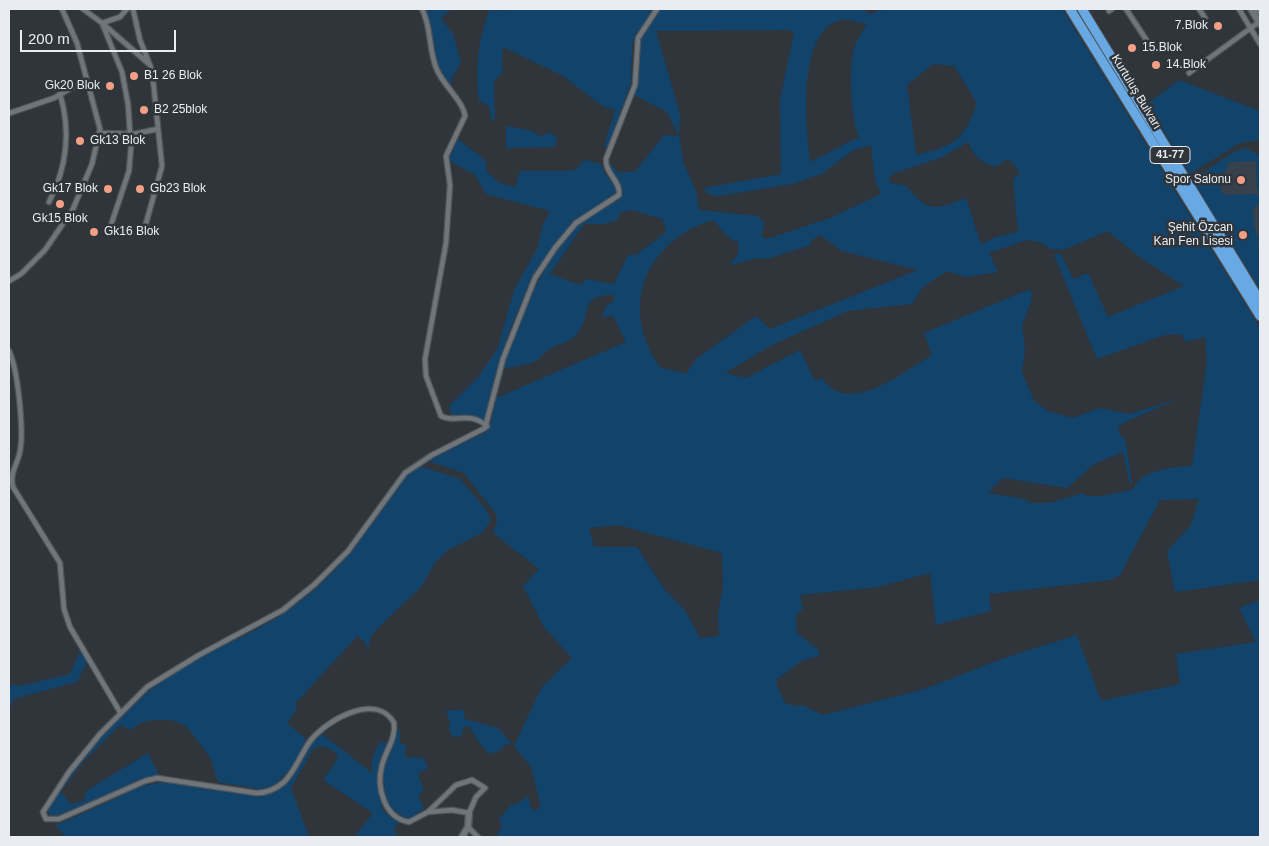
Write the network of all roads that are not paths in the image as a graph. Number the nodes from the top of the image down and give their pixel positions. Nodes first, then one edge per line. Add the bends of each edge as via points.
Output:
1 (62, 9) edge
2 (83, 9) edge
3 (127, 9) edge
4 (133, 9) edge
5 (422, 9) edge
6 (657, 9) edge
7 (1070, 9) edge
8 (1082, 9) edge
9 (1126, 9) edge
10 (1200, 9) edge
11 (1239, 9) edge
12 (1251, 9) edge
13 (1258, 9) edge
14 (1260, 12) edge
15 (1205, 18) dead end
16 (102, 23) junction
17 (1259, 23) edge
18 (1250, 28) junction
19 (1260, 44) edge
20 (1153, 50) dead end
21 (150, 65) junction
22 (1188, 73) dead end
23 (85, 80) junction
24 (60, 94) junction
25 (10, 113) dead end
26 (158, 129) junction
27 (99, 133) junction
28 (130, 134) junction
29 (49, 202) dead end
30 (145, 227) dead end
31 (109, 231) dead end
32 (9, 281) edge
33 (1260, 300) edge
34 (1260, 316) edge
35 (9, 351) edge
36 (487, 426) junction
37 (120, 712) junction
38 (428, 812) junction
39 (469, 813) junction
40 (468, 827) junction
41 (462, 837) edge
42 (478, 837) edge

1 - 23 street via 77,43
2 - 16 street
3 - 16 street via 120,17
4 - 21 street
5 - 36 street via 430,31 437,71 461,104 465,116 446,156 450,185 446,244 426,350 425,372 441,416 473,418
6 - 36 street via 638,38 635,85 606,159 607,172 618,185 619,195 576,224 538,272 503,359
7 - 34 highway, Kurtuluş Bulvarı / 41-77
8 - 33 highway, Kurtuluş Bulvarı / 41-77
9 - 20 street
10 - 15 street
11 - 18 street
12 - 17 street
13 - 14 street
16 - 21 street
16 - 28 street via 122,72
17 - 18 street
18 - 19 street
18 - 22 street
21 - 26 street
23 - 24 street
23 - 27 street
24 - 25 street via 42,104
24 - 29 street via 66,111 68,135 64,161
26 - 28 street
26 - 30 street via 162,166
27 - 28 street
27 - 32 street via 92,164 73,209 45,250 21,274
28 - 31 street via 130,171
35 - 37 street via 16,374 21,444 12,474 13,487 60,563 64,609 70,627
36 - 37 street via 405,473 348,551 303,596 269,620 152,683
37 - 38 street via 68,772 44,808 44,817 66,817 157,778 266,792 287,778 308,744 321,730 349,714 368,709 385,713 394,723 394,737 381,770 386,808 407,822
38 - 39 street via 452,810
38 - 39 street via 456,785 472,780 485,788 476,797
39 - 40 street
40 - 41 street
40 - 42 street

